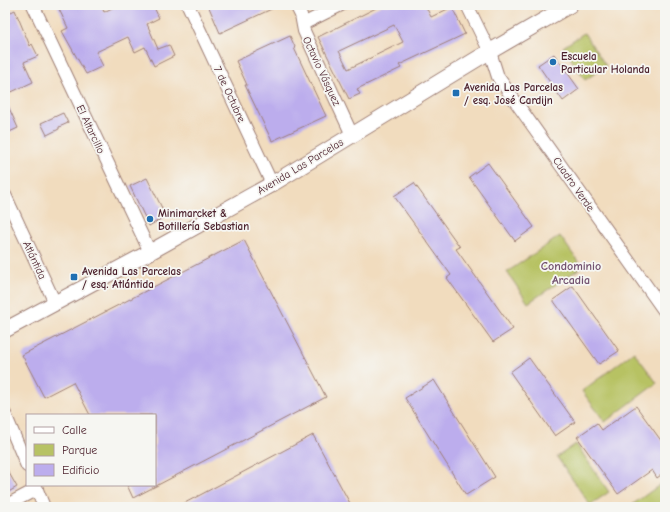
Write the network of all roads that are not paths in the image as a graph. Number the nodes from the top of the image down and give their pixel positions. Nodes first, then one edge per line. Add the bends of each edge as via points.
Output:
1 (33, 5) edge
2 (188, 5) edge
3 (296, 5) edge
4 (341, 5) edge
5 (467, 5) edge
6 (570, 5) edge
7 (303, 24) junction
8 (490, 52) junction
9 (352, 135) junction
10 (272, 184) junction
11 (5, 195) edge
12 (150, 252) junction
13 (55, 303) junction
14 (665, 312) edge
15 (5, 330) edge
16 (5, 414) edge
17 (8, 428) edge
18 (26, 464) edge
19 (36, 487) edge
20 (5, 506) edge
21 (44, 507) edge

1 - 12 street, El Altarcillo
2 - 10 street, 7 de Octubre
3 - 7 street, Octavio Vásquez
4 - 7 street
5 - 8 street, Cuadro Verde
6 - 8 street, Avenida Las Parcelas
7 - 9 street, Octavio Vásquez
8 - 9 street, Avenida Las Parcelas
8 - 14 street, Cuadro Verde via 498,77
9 - 10 street, Avenida Las Parcelas
10 - 12 street, Avenida Las Parcelas
11 - 13 street, Atlántida
12 - 13 street, Avenida Las Parcelas
13 - 15 street, Avenida Las Parcelas
16 - 17 street
17 - 18 street
19 - 20 street
19 - 21 street

